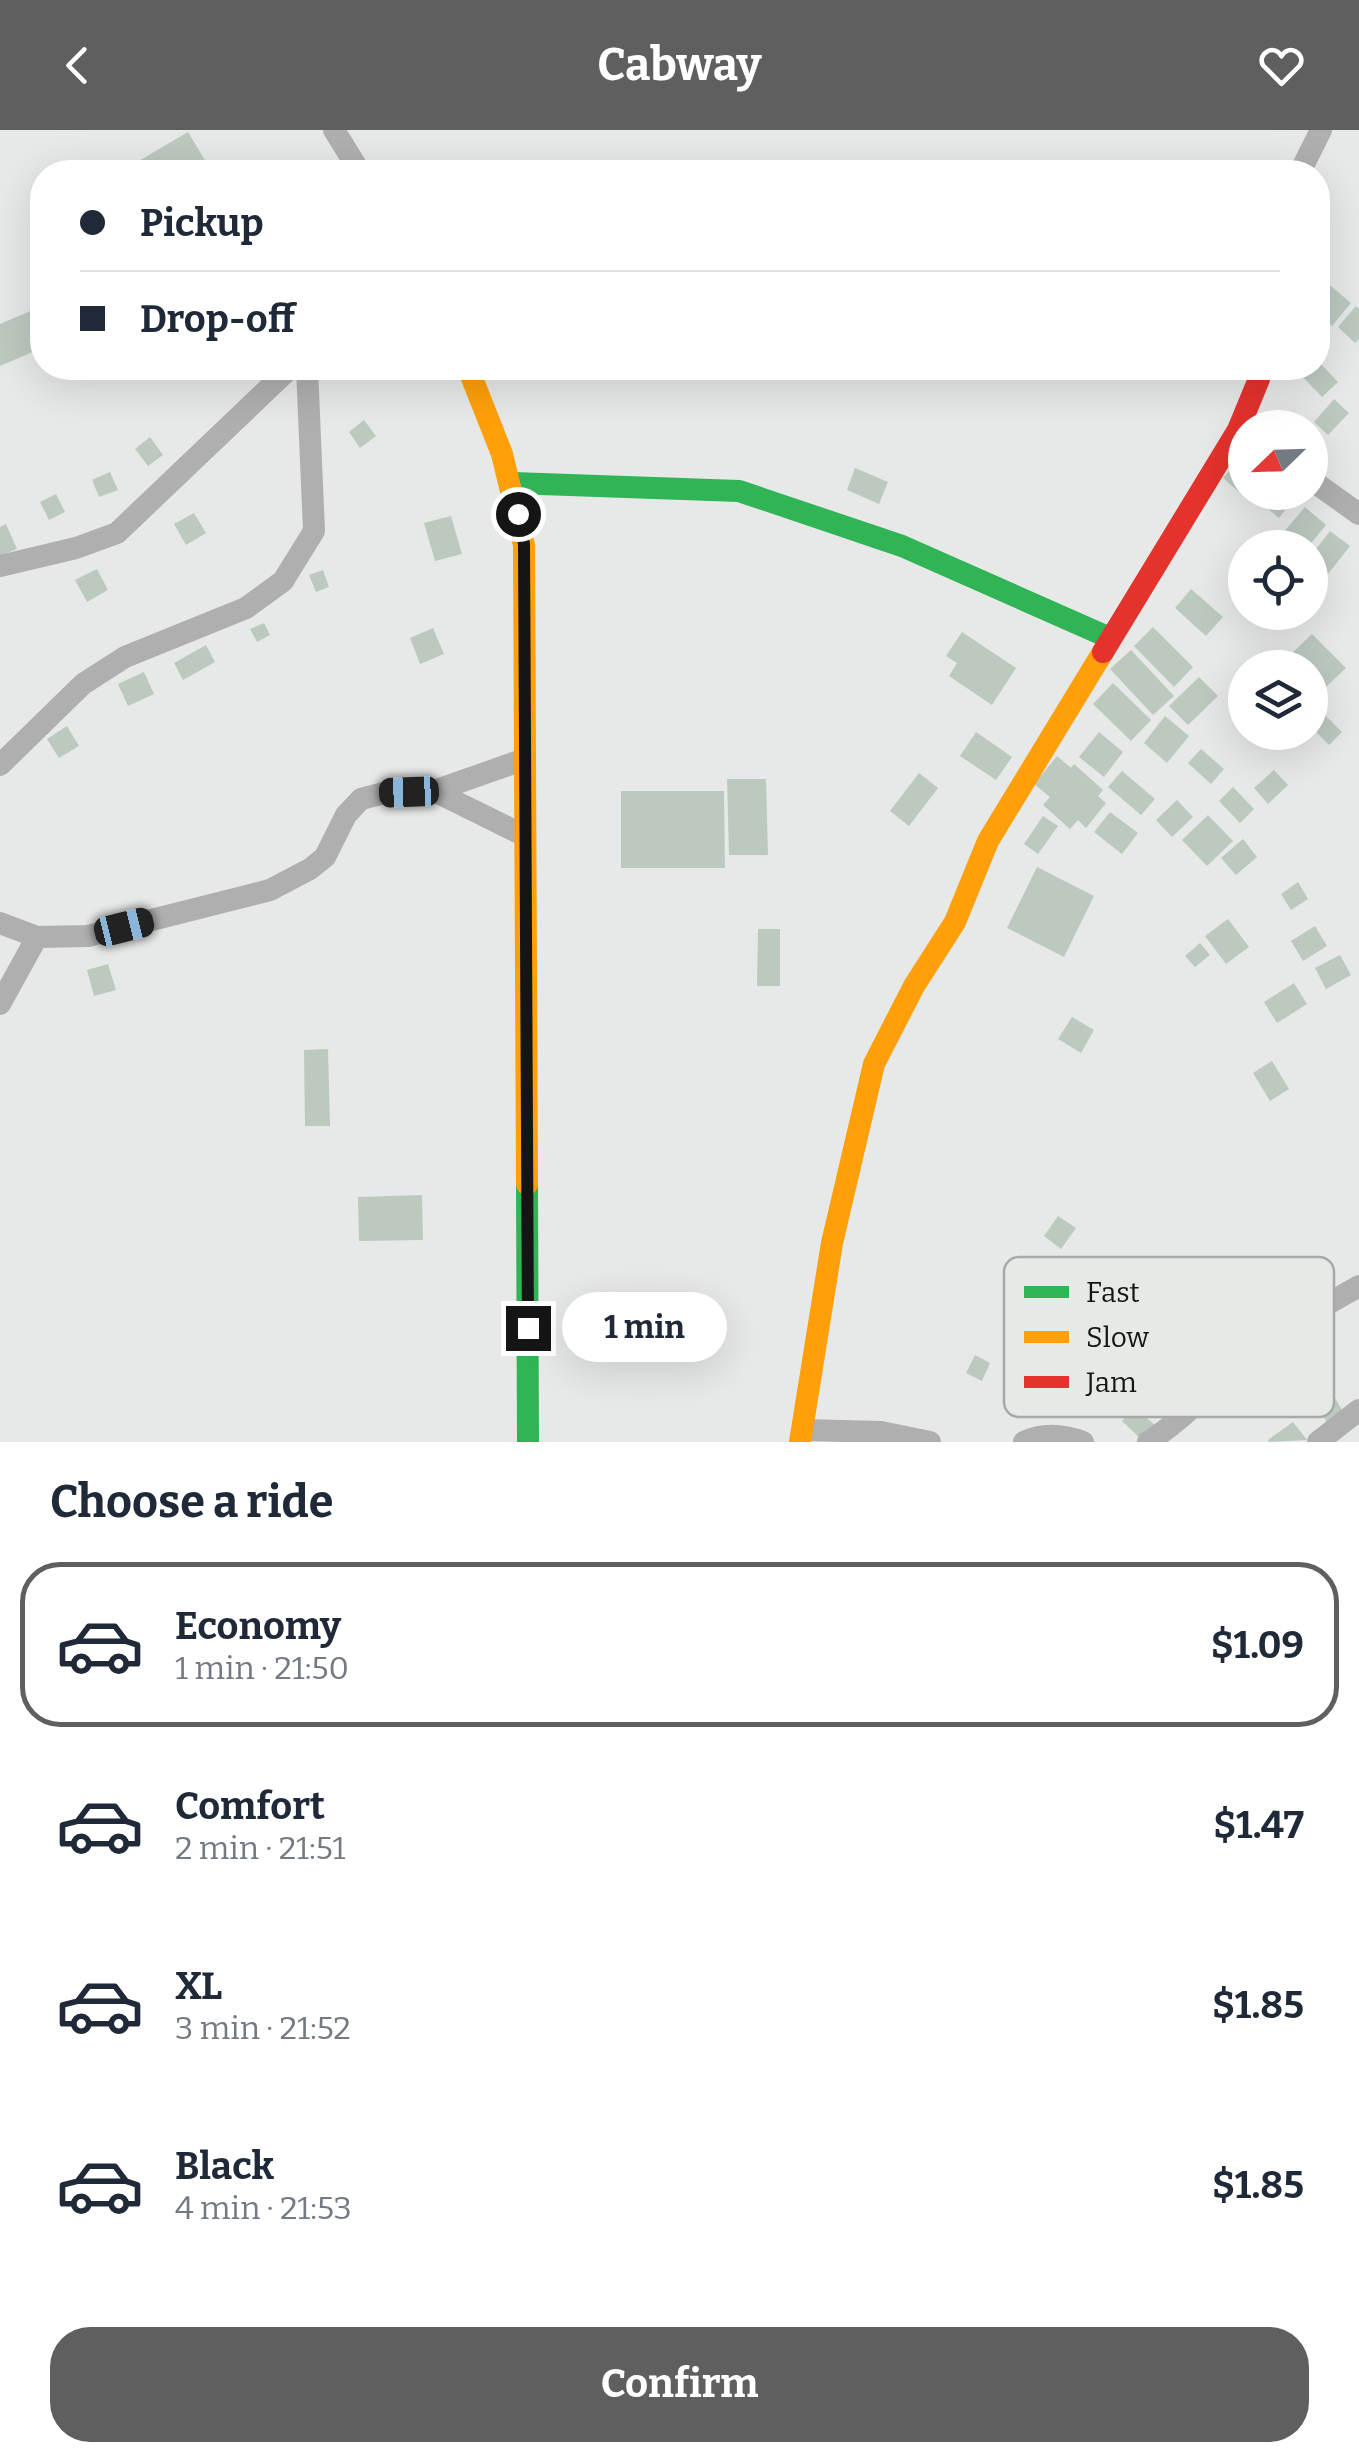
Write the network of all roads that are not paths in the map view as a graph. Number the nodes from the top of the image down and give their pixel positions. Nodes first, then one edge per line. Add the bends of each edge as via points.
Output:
1 (334, 130) edge
2 (1321, 130) edge
3 (353, 160) edge
4 (1306, 160) edge
5 (277, 380) edge
6 (308, 380) edge
7 (473, 380) edge
8 (1259, 380) edge
9 (1249, 410) edge
10 (1228, 455) edge
11 (513, 483) junction
12 (1328, 492) edge
13 (1359, 514) edge
14 (0, 566) edge
15 (1110, 638) junction
16 (525, 759) junction
17 (0, 765) edge
18 (434, 792) junction
19 (525, 836) junction
20 (0, 923) edge
21 (37, 937) junction
22 (0, 1004) edge
23 (1359, 1286) edge
24 (1334, 1300) edge
25 (1359, 1410) edge
26 (1184, 1417) edge
27 (801, 1436) edge
28 (528, 1442) edge
29 (930, 1442) edge
30 (1024, 1442) edge
31 (1083, 1442) edge
32 (1148, 1442) edge
33 (1318, 1442) edge

1 - 3 street
2 - 4 street
5 - 14 street via 116,533
6 - 17 street via 314,531 284,582 246,608 125,658 82,684
7 - 11 street
8 - 9 street
10 - 15 street
11 - 15 street via 739,491 902,546
11 - 16 street via 524,544
12 - 13 street
15 - 27 street via 988,841 955,922 874,1064 832,1243
16 - 18 street
16 - 19 street
18 - 19 street
18 - 21 street via 361,799 325,857 270,890 88,936
19 - 28 street
20 - 21 street
21 - 22 street
23 - 24 street
25 - 33 street
26 - 32 street
27 - 29 street via 881,1432
30 - 31 street via 1065,1436

